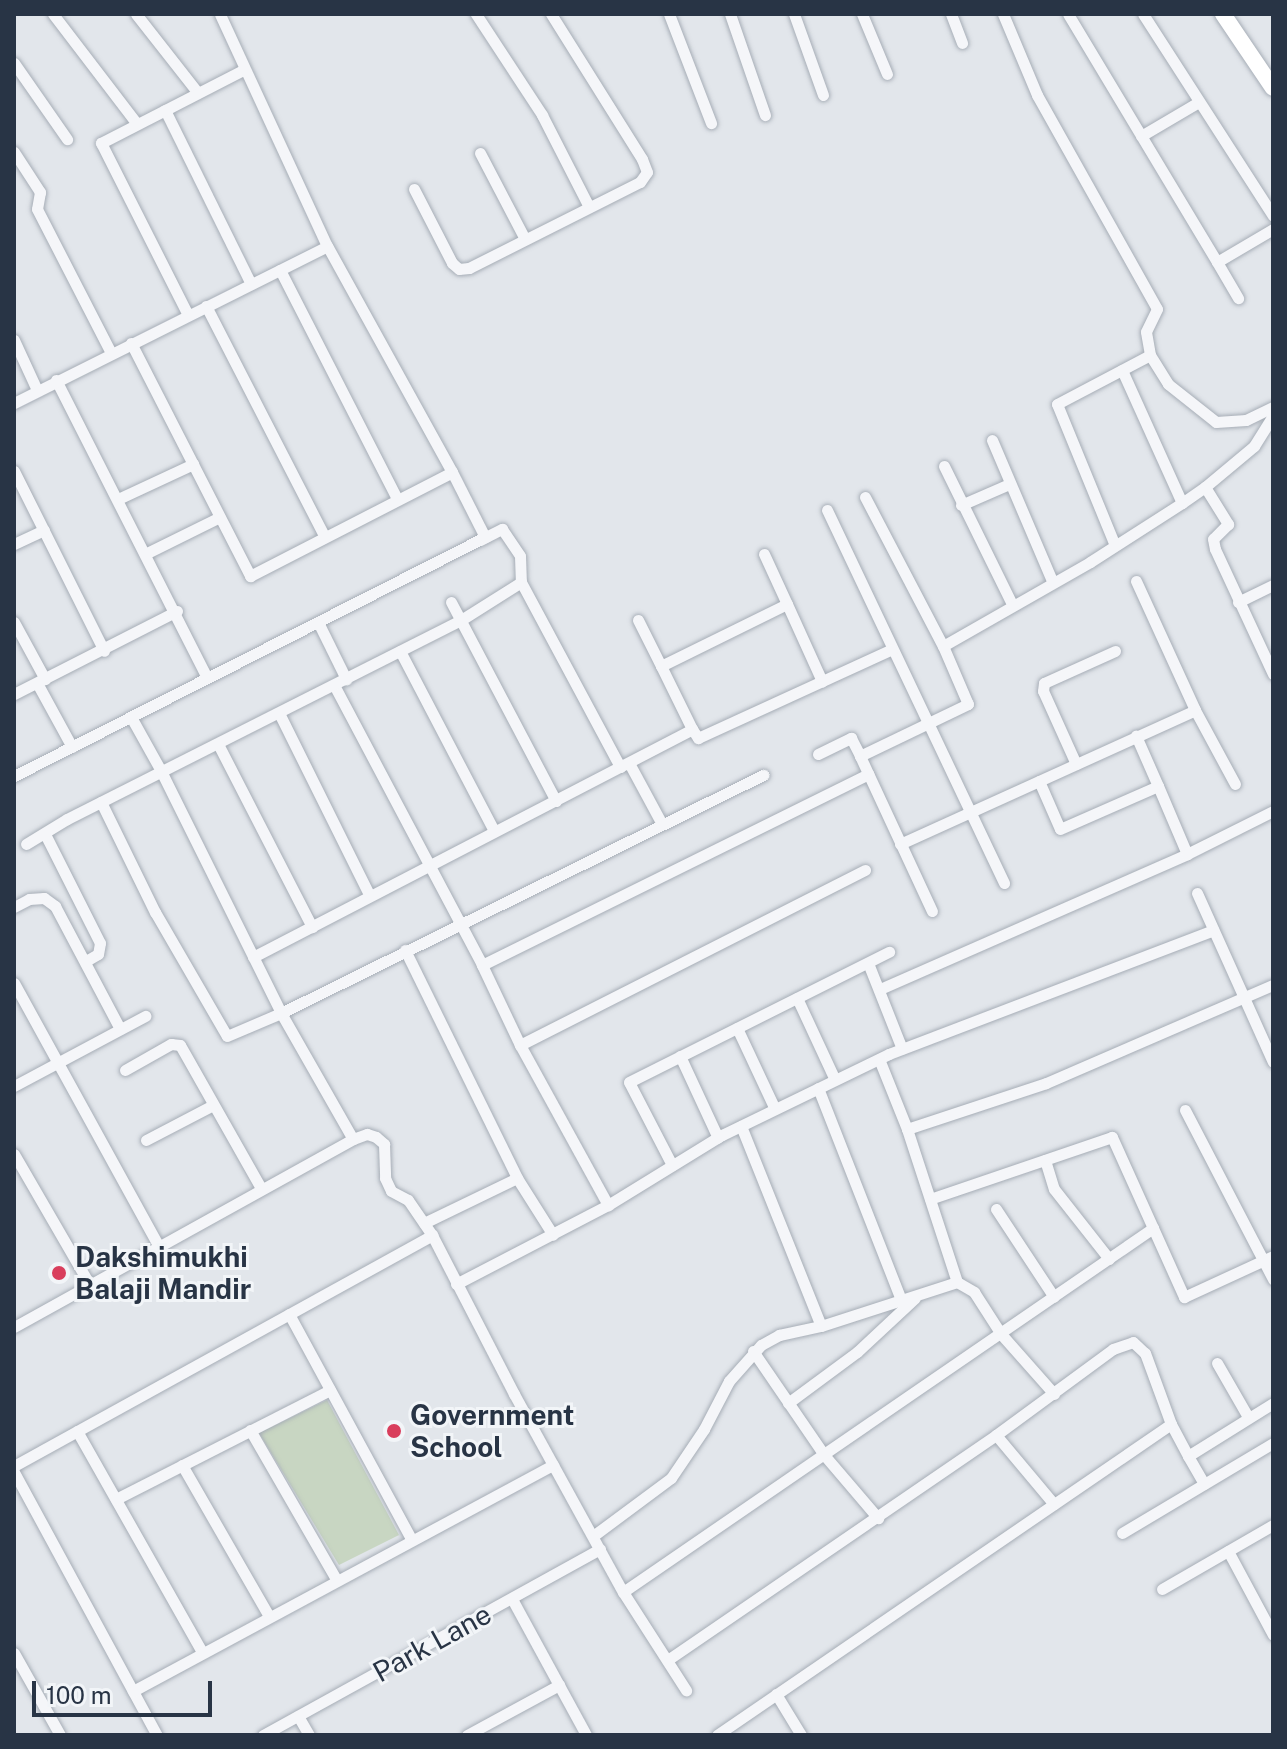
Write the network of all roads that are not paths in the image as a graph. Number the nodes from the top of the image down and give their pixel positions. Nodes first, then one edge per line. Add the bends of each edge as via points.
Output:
1 (53, 14) edge
2 (136, 14) edge
3 (220, 14) edge
4 (476, 14) edge
5 (551, 14) edge
6 (669, 14) edge
7 (730, 14) edge
8 (794, 14) edge
9 (862, 14) edge
10 (951, 14) edge
11 (1003, 14) edge
12 (1068, 14) edge
13 (1143, 14) edge
14 (1223, 14) edge
15 (962, 43) dead end
16 (14, 63) edge
17 (243, 70) junction
18 (887, 74) dead end
19 (1273, 88) edge
20 (198, 93) junction
21 (823, 95) dead end
22 (1197, 103) junction
23 (165, 110) junction
24 (765, 115) dead end
25 (711, 123) dead end
26 (137, 124) junction
27 (1141, 136) junction
28 (67, 139) dead end
29 (14, 152) edge
30 (480, 153) dead end
31 (414, 189) dead end
32 (589, 207) junction
33 (1272, 221) edge
34 (525, 239) junction
35 (327, 246) junction
36 (1217, 262) junction
37 (280, 270) junction
38 (251, 284) junction
39 (1238, 298) dead end
40 (206, 306) junction
41 (188, 315) junction
42 (14, 340) edge
43 (131, 343) junction
44 (111, 353) junction
45 (1150, 355) junction
46 (1122, 370) junction
47 (56, 380) junction
48 (37, 390) junction
49 (14, 403) edge
50 (1273, 407) edge
51 (1273, 415) edge
52 (992, 440) dead end
53 (193, 464) junction
54 (944, 466) dead end
55 (14, 471) edge
56 (452, 472) junction
57 (1009, 484) junction
58 (1205, 487) junction
59 (865, 497) dead end
60 (118, 499) junction
61 (397, 499) junction
62 (1182, 503) junction
63 (961, 505) junction
64 (827, 510) dead end
65 (220, 517) junction
66 (44, 530) junction
67 (324, 536) junction
68 (477, 541) junction
69 (1114, 543) junction
70 (14, 544) edge
71 (147, 553) junction
72 (764, 554) dead end
73 (1052, 581) junction
74 (1136, 581) dead end
75 (521, 582) junction
76 (1273, 585) edge
77 (451, 602) dead end
78 (1238, 602) junction
79 (787, 604) junction
80 (1012, 604) junction
81 (177, 611) junction
82 (461, 620) junction
83 (638, 620) dead end
84 (14, 622) edge
85 (318, 622) junction
86 (943, 646) junction
87 (892, 649) junction
88 (104, 651) junction
89 (400, 651) junction
90 (1115, 651) dead end
91 (661, 666) junction
92 (1273, 674) edge
93 (207, 677) junction
94 (346, 679) junction
95 (41, 681) junction
96 (822, 681) junction
97 (334, 685) junction
98 (14, 694) edge
99 (1195, 710) junction
100 (279, 713) junction
101 (131, 717) junction
102 (928, 724) junction
103 (692, 729) junction
104 (1136, 736) junction
105 (218, 744) junction
106 (72, 747) junction
107 (818, 754) dead end
108 (860, 756) junction
109 (1076, 764) junction
110 (624, 765) junction
111 (16, 771) edge
112 (161, 771) junction
113 (868, 774) junction
114 (763, 775) dead end
115 (1039, 781) junction
116 (1235, 784) dead end
117 (1158, 786) junction
118 (556, 801) junction
119 (101, 802) junction
120 (1273, 811) edge
121 (971, 812) junction
122 (662, 824) junction
123 (494, 831) junction
124 (45, 834) junction
125 (26, 844) dead end
126 (900, 844) junction
127 (1187, 854) junction
128 (429, 866) junction
129 (865, 870) dead end
130 (1004, 883) dead end
131 (1197, 893) dead end
132 (370, 896) junction
133 (14, 907) edge
134 (932, 911) dead end
135 (459, 923) junction
136 (312, 927) junction
137 (1213, 930) junction
138 (405, 950) junction
139 (889, 952) dead end
140 (253, 957) junction
141 (86, 961) junction
142 (868, 963) junction
143 (482, 965) junction
144 (14, 983) edge
145 (1273, 985) edge
146 (880, 989) junction
147 (797, 998) junction
148 (1245, 998) junction
149 (281, 1013) junction
150 (145, 1016) dead end
151 (737, 1028) junction
152 (120, 1029) junction
153 (520, 1045) junction
154 (902, 1049) junction
155 (680, 1056) junction
156 (879, 1059) junction
157 (58, 1062) junction
158 (1273, 1062) edge
159 (125, 1070) dead end
160 (835, 1080) junction
161 (14, 1086) edge
162 (818, 1088) junction
163 (213, 1105) junction
164 (775, 1109) junction
165 (1185, 1110) dead end
166 (741, 1126) junction
167 (907, 1129) junction
168 (718, 1138) junction
169 (353, 1139) junction
170 (146, 1140) dead end
171 (14, 1154) edge
172 (1045, 1160) junction
173 (672, 1165) junction
174 (517, 1178) junction
175 (261, 1188) junction
176 (930, 1199) junction
177 (608, 1205) junction
178 (996, 1209) dead end
179 (424, 1223) junction
180 (1153, 1228) junction
181 (432, 1235) junction
182 (553, 1235) junction
183 (159, 1247) junction
184 (1268, 1258) edge
185 (1109, 1259) junction
186 (1273, 1279) edge
187 (957, 1282) junction
188 (456, 1284) junction
189 (90, 1285) junction
190 (918, 1294) junction
191 (1054, 1297) junction
192 (901, 1300) junction
193 (289, 1314) junction
194 (16, 1322) edge
195 (821, 1326) junction
196 (1001, 1334) junction
197 (753, 1351) junction
198 (1217, 1363) dead end
199 (330, 1390) junction
200 (1054, 1394) junction
201 (788, 1403) junction
202 (1273, 1403) edge
203 (1248, 1417) junction
204 (1171, 1424) junction
205 (250, 1430) junction
206 (77, 1431) junction
207 (996, 1435) junction
208 (1273, 1443) edge
209 (825, 1456) junction
210 (1188, 1456) junction
211 (182, 1465) junction
212 (553, 1465) junction
213 (14, 1466) edge
214 (14, 1472) edge
215 (1204, 1484) junction
216 (116, 1499) junction
217 (1054, 1504) junction
218 (878, 1518) junction
219 (1273, 1525) edge
220 (1122, 1533) dead end
221 (593, 1536) junction
222 (411, 1539) junction
223 (600, 1549) junction
224 (1228, 1551) junction
225 (336, 1579) junction
226 (1162, 1589) dead end
227 (623, 1592) junction
228 (512, 1599) junction
229 (269, 1616) junction
230 (1272, 1631) edge
231 (202, 1652) junction
232 (14, 1653) edge
233 (669, 1659) junction
234 (559, 1685) junction
235 (686, 1690) dead end
236 (133, 1691) junction
237 (776, 1694) junction
238 (298, 1716) junction
239 (489, 1723) junction
240 (56, 1734) edge
241 (157, 1735) edge
242 (263, 1735) edge
243 (309, 1735) edge
244 (467, 1735) edge
245 (496, 1735) edge
246 (586, 1735) edge
247 (717, 1735) edge
248 (801, 1735) edge

1 - 26 street
2 - 20 street
3 - 17 street
4 - 32 street via 542,115
5 - 32 street via 647,172 640,182
6 - 25 street
7 - 24 street
8 - 21 street
9 - 18 street
10 - 15 street
11 - 45 street via 1037,95 1157,309 1146,332
12 - 27 street
13 - 22 street
14 - 19 street
16 - 28 street
17 - 20 street
17 - 35 street
20 - 23 street
22 - 27 street
22 - 33 street
23 - 26 street
23 - 38 street
26 - 41 street via 104,140 102,148
27 - 36 street
29 - 44 street via 40,192 37,209
30 - 34 street
31 - 34 street via 459,269
32 - 34 street
33 - 36 street
35 - 37 street
35 - 56 street
36 - 39 street
37 - 38 street
37 - 61 street
38 - 40 street
40 - 41 street
40 - 67 street
41 - 43 street
42 - 48 street
43 - 44 street
43 - 53 street
44 - 47 street
45 - 46 street
45 - 50 street via 1168,384 1216,422 1246,420
46 - 62 street
46 - 69 street via 1057,404
47 - 48 street
47 - 60 street
48 - 49 street
51 - 58 street via 1254,446
52 - 57 street
53 - 60 street
53 - 65 street
54 - 63 street
55 - 66 street
56 - 61 street
56 - 68 street via 485,537
57 - 63 street
57 - 73 street
58 - 62 street
58 - 78 street via 1228,524 1213,539
59 - 86 street
60 - 71 street
61 - 67 street
62 - 69 street
63 - 80 street
64 - 87 street
65 - 67 street via 250,576
65 - 71 street
66 - 70 street
66 - 88 street
68 - 75 street via 502,529 520,556
68 - 85 street
69 - 73 street
71 - 81 street
72 - 79 street
73 - 80 street
74 - 99 street
75 - 82 street
75 - 110 street
76 - 78 street
77 - 82 street
78 - 92 street
79 - 91 street
79 - 96 street
80 - 86 street
81 - 88 street
81 - 93 street
82 - 89 street
82 - 118 street
83 - 91 street
84 - 95 street
85 - 93 street
85 - 94 street
86 - 102 street via 968,704
87 - 96 street
87 - 102 street
88 - 95 street
89 - 94 street
89 - 123 street
90 - 109 street via 1044,683
91 - 103 street
93 - 101 street
94 - 97 street
95 - 98 street
95 - 106 street
96 - 103 street via 698,738
97 - 100 street
97 - 128 street
99 - 104 street
99 - 116 street
100 - 105 street
100 - 132 street
101 - 106 street
101 - 112 street
102 - 108 street
102 - 121 street
103 - 110 street
104 - 109 street
104 - 117 street
105 - 112 street
105 - 136 street
106 - 111 street
107 - 108 street via 851,738
108 - 113 street
109 - 115 street
110 - 118 street
110 - 122 street
112 - 119 street
112 - 140 street
113 - 126 street
113 - 143 street
114 - 122 street
115 - 117 street via 1060,829
115 - 121 street
117 - 127 street
118 - 123 street
119 - 124 street
119 - 149 street via 223,1033 232,1035
120 - 127 street
121 - 126 street
121 - 130 street
122 - 135 street
123 - 128 street
124 - 125 street
124 - 141 street via 100,943 98,954
126 - 134 street
127 - 146 street
128 - 132 street
128 - 135 street
129 - 153 street
131 - 137 street
132 - 136 street
133 - 141 street via 44,898 55,906
135 - 138 street
135 - 143 street
136 - 140 street
137 - 148 street
137 - 154 street
138 - 149 street
138 - 174 street
139 - 142 street
140 - 149 street
141 - 152 street
142 - 146 street
142 - 147 street
143 - 153 street
144 - 157 street
145 - 148 street
146 - 154 street
147 - 151 street
147 - 160 street
148 - 158 street
148 - 167 street via 1046,1083
149 - 169 street
150 - 152 street
151 - 155 street
151 - 164 street
152 - 157 street
153 - 177 street
154 - 156 street
155 - 168 street
155 - 173 street via 629,1082
156 - 160 street
156 - 167 street
157 - 161 street
157 - 183 street
159 - 163 street via 176,1043
160 - 162 street
162 - 164 street
162 - 192 street
163 - 170 street
163 - 175 street
164 - 166 street
165 - 184 street
166 - 168 street
166 - 195 street
167 - 176 street
168 - 173 street
169 - 175 street
169 - 179 street via 367,1134 384,1144 385,1178 391,1191 408,1200
171 - 189 street
172 - 176 street
172 - 180 street via 1112,1137
172 - 185 street via 1054,1189
173 - 177 street
174 - 179 street
174 - 182 street
175 - 183 street
176 - 187 street
177 - 182 street
178 - 191 street
179 - 181 street
180 - 184 street via 1184,1297
180 - 185 street
181 - 188 street
181 - 193 street
182 - 188 street
183 - 189 street
184 - 186 street
185 - 191 street
187 - 190 street
187 - 196 street via 974,1292
188 - 212 street
189 - 194 street
190 - 192 street
190 - 201 street via 857,1352
191 - 196 street
192 - 195 street
193 - 199 street
193 - 206 street
195 - 197 street via 779,1335
196 - 200 street
196 - 209 street
197 - 201 street
197 - 221 street via 671,1478
198 - 203 street
199 - 205 street
199 - 222 street
200 - 204 street via 1113,1349 1133,1342 1145,1353
200 - 207 street
201 - 209 street
202 - 203 street
203 - 210 street
204 - 210 street
204 - 217 street
205 - 211 street
205 - 225 street
206 - 213 street
206 - 216 street
207 - 217 street
207 - 218 street
208 - 215 street
209 - 218 street
209 - 227 street
210 - 215 street
211 - 216 street
211 - 229 street
212 - 221 street
212 - 222 street
214 - 236 street
215 - 220 street
216 - 231 street
217 - 237 street
218 - 233 street
219 - 224 street
221 - 223 street
222 - 225 street
223 - 227 street
223 - 228 street, Park Lane
224 - 226 street
224 - 230 street
225 - 229 street
227 - 233 street
228 - 234 street
228 - 238 street, Park Lane
229 - 231 street
231 - 236 street
232 - 240 street
233 - 235 street
234 - 239 street
234 - 246 street
236 - 241 street
237 - 247 street
237 - 248 street
238 - 242 street, Park Lane
238 - 243 street
239 - 244 street
239 - 245 street

